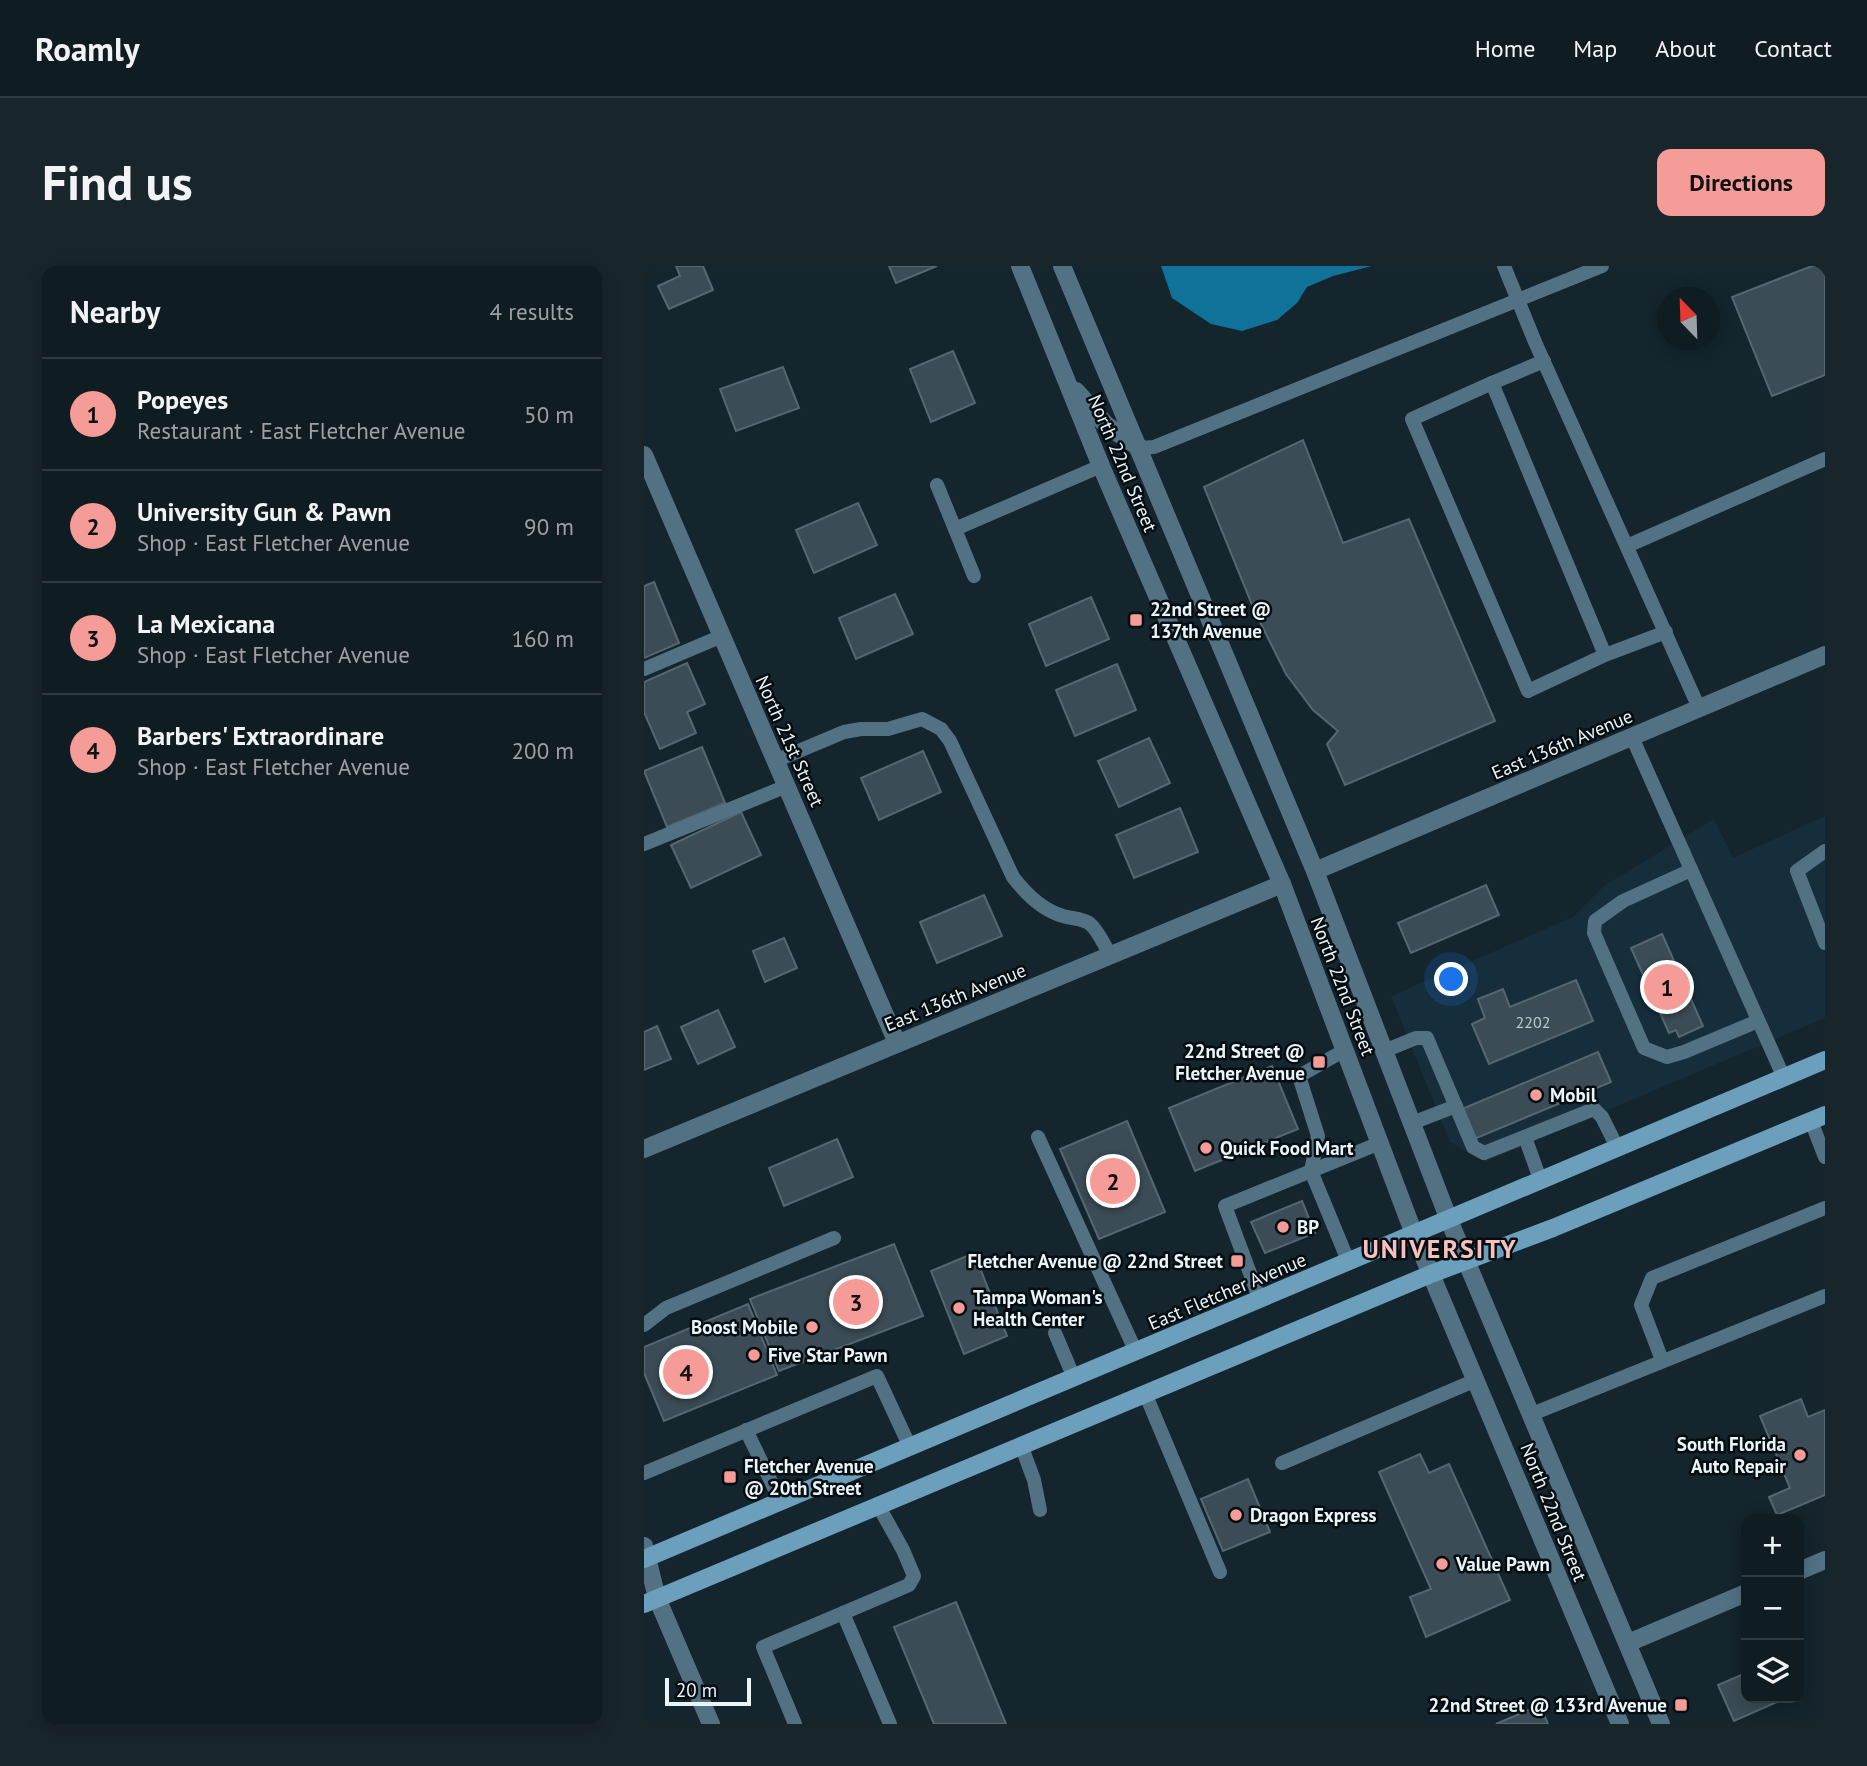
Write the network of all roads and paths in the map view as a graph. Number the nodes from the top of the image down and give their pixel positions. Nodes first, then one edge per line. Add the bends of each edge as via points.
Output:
1 (1020, 266) edge
2 (1062, 266) edge
3 (1504, 266) edge
4 (1602, 266) edge
5 (1518, 300) junction
6 (1544, 361) junction
7 (1065, 377) junction
8 (1492, 383) junction
9 (1140, 448) junction
10 (644, 455) edge
11 (1825, 459) edge
12 (1101, 466) junction
13 (937, 485) dead end
14 (955, 529) junction
15 (1627, 546) junction
16 (974, 576) dead end
17 (1666, 632) junction
18 (722, 636) junction
19 (1825, 655) edge
20 (1605, 656) junction
21 (644, 669) edge
22 (1699, 708) junction
23 (1632, 737) junction
24 (775, 761) junction
25 (787, 786) junction
26 (644, 845) edge
27 (1825, 851) edge
28 (1691, 870) junction
29 (1315, 871) junction
30 (1282, 884) junction
31 (1825, 943) edge
32 (1110, 956) junction
33 (1758, 1021) junction
34 (897, 1043) junction
35 (1345, 1050) junction
36 (1384, 1051) junction
37 (1825, 1060) edge
38 (1784, 1078) junction
39 (1456, 1106) junction
40 (1818, 1118) edge
41 (1412, 1124) junction
42 (1038, 1137) dead end
43 (1525, 1137) junction
44 (1380, 1143) junction
45 (644, 1149) edge
46 (1618, 1149) junction
47 (1825, 1157) edge
48 (1311, 1171) junction
49 (1541, 1182) junction
50 (1825, 1208) edge
51 (1449, 1220) junction
52 (1414, 1234) junction
53 (834, 1238) dead end
54 (1466, 1260) junction
55 (1349, 1262) junction
56 (1431, 1275) junction
57 (1825, 1296) edge
58 (1260, 1300) junction
59 (644, 1325) edge
60 (1055, 1334) dead end
61 (1136, 1352) junction
62 (1662, 1360) junction
63 (1074, 1378) junction
64 (1476, 1380) junction
65 (1145, 1393) junction
66 (1532, 1414) junction
67 (746, 1430) junction
68 (1021, 1445) junction
69 (910, 1447) junction
70 (1282, 1463) dead end
71 (644, 1473) edge
72 (781, 1502) junction
73 (878, 1505) junction
74 (1040, 1510) dead end
75 (645, 1554) edge
76 (1825, 1560) edge
77 (1804, 1569) edge
78 (1220, 1572) dead end
79 (1741, 1595) edge
80 (650, 1601) edge
81 (843, 1613) junction
82 (1628, 1643) junction
83 (711, 1724) edge
84 (795, 1724) edge
85 (890, 1724) edge
86 (1620, 1724) edge
87 (1661, 1724) edge

1 - 7 street, North 22nd Street
2 - 9 street, North 22nd Street
3 - 5 lane
4 - 5 lane
5 - 6 lane
5 - 9 lane via 1154,447
6 - 8 lane
6 - 15 lane
7 - 9 street via 1106,425
7 - 12 street, North 22nd Street
8 - 20 lane
8 - 20 lane via 1412,419 1528,691
9 - 29 street, North 22nd Street
10 - 18 street, North 21st Street
11 - 15 lane
12 - 14 lane
12 - 30 street, North 22nd Street
13 - 14 lane
14 - 16 lane
15 - 17 lane
17 - 20 lane
17 - 22 lane
18 - 21 lane
18 - 24 street, North 21st Street
19 - 22 street, East 136th Avenue
22 - 23 street, East 136th Avenue
23 - 28 lane
23 - 29 street, East 136th Avenue
24 - 25 street, North 21st Street
24 - 32 lane via 844,732 888,729 922,719 931,722 950,741 1024,892 1040,905 1091,925
25 - 26 lane
25 - 34 street, North 21st Street
27 - 31 lane via 1797,871
28 - 33 lane
28 - 33 lane via 1623,901 1595,921 1594,933 1644,1048 1667,1057
29 - 36 street, North 22nd Street
30 - 32 street, East 136th Avenue
30 - 35 street, North 22nd Street
32 - 34 street, East 136th Avenue
33 - 38 lane
34 - 45 street, East 136th Avenue
35 - 44 street, North 22nd Street
35 - 48 lane via 1299,1076 1318,1136
36 - 39 lane via 1427,1038
36 - 41 street, North 22nd Street
37 - 38 main road, East Fletcher Avenue
38 - 46 main road, East Fletcher Avenue
39 - 41 lane
39 - 43 lane via 1473,1147 1484,1153
40 - 47 lane
40 - 54 main road
41 - 51 street, North 22nd Street
42 - 61 lane
43 - 46 lane via 1594,1109
43 - 49 lane
44 - 48 lane
44 - 52 street, North 22nd Street
46 - 49 main road, East Fletcher Avenue
48 - 55 lane
48 - 58 lane via 1225,1206
49 - 51 main road, East Fletcher Avenue
50 - 62 lane via 1652,1278 1641,1305
51 - 52 main road, East Fletcher Avenue
51 - 54 street, North 22nd Street
52 - 55 main road, East Fletcher Avenue
52 - 56 street, North 22nd Street
53 - 59 lane via 666,1308
54 - 56 main road
54 - 66 street, North 22nd Street
55 - 58 main road, East Fletcher Avenue
56 - 64 street, North 22nd Street
56 - 65 main road
57 - 62 lane
58 - 61 main road, East Fletcher Avenue
60 - 63 lane
61 - 63 main road, East Fletcher Avenue
62 - 66 lane
63 - 69 main road, East Fletcher Avenue
64 - 70 lane
64 - 86 street, North 22nd Street
65 - 68 main road
65 - 78 lane
66 - 82 street, North 22nd Street
67 - 69 lane via 877,1376
67 - 71 lane
67 - 72 lane
68 - 73 main road
68 - 74 lane
69 - 72 main road, East Fletcher Avenue
72 - 75 main road, East Fletcher Avenue
73 - 80 main road
73 - 81 lane via 914,1576 909,1585
75 - 80 street
76 - 77 street
79 - 82 street
80 - 83 street
81 - 84 lane via 763,1647
81 - 85 lane
82 - 87 street, North 22nd Street

